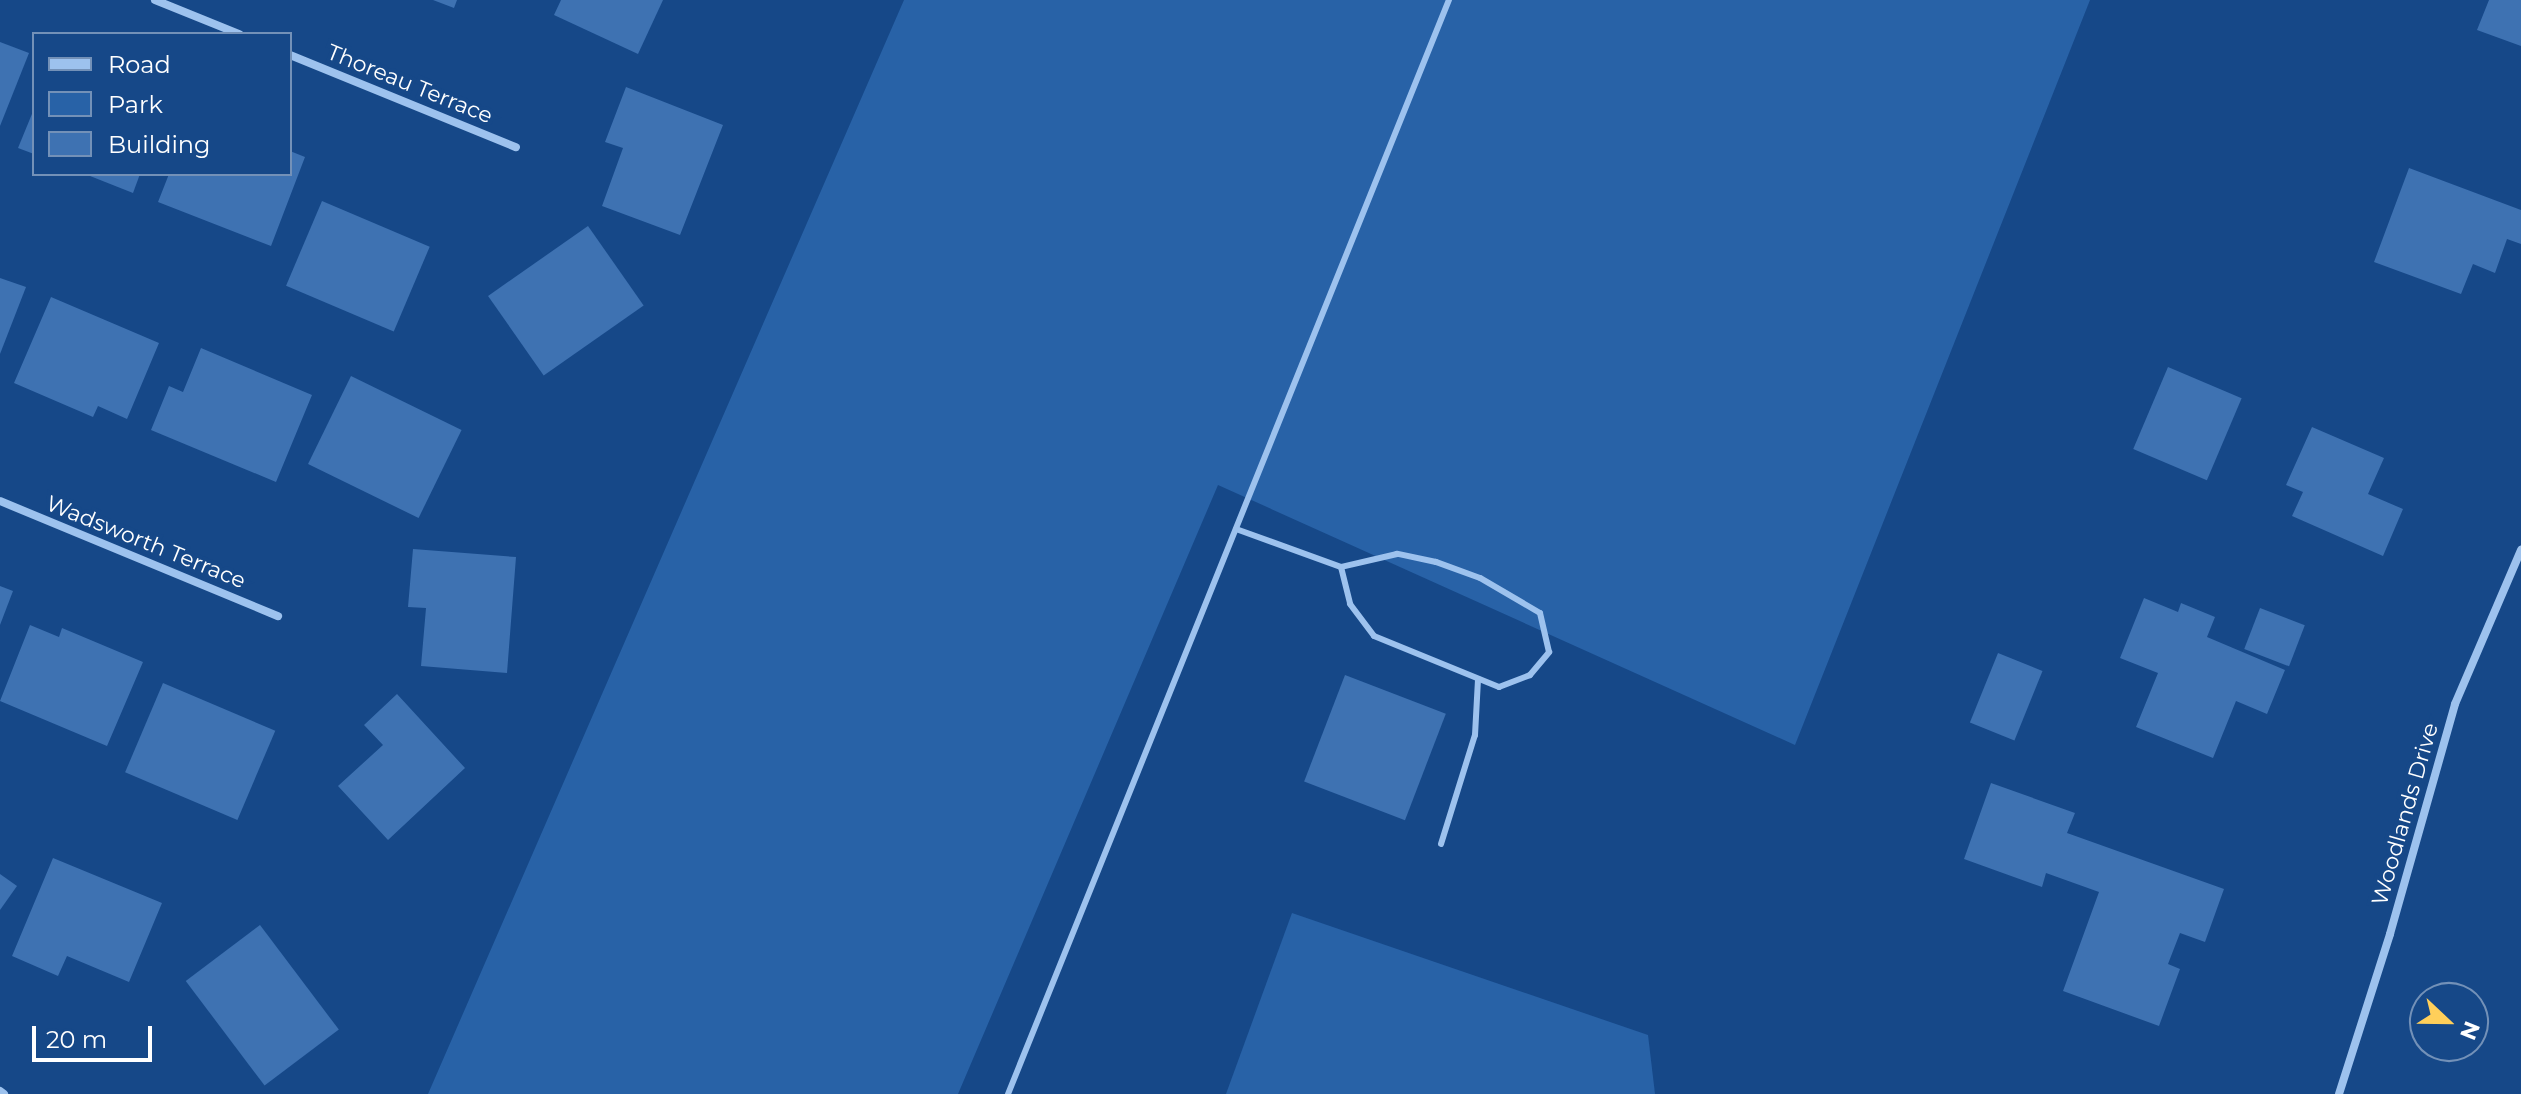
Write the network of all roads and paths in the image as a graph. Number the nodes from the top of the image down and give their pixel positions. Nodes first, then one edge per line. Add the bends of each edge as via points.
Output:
1 (155, 0) edge
2 (1449, 0) edge
3 (234, 32) edge
4 (292, 56) edge
5 (516, 147) dead end
6 (0, 501) edge
7 (1236, 529) junction
8 (2521, 550) edge
9 (1341, 567) junction
10 (278, 616) dead end
11 (1478, 679) junction
12 (1441, 844) dead end
13 (1008, 1094) edge
14 (2339, 1094) edge

1 - 3 street
2 - 7 lane
4 - 5 street, Thoreau Terrace
6 - 10 street, Wadsworth Terrace
7 - 9 lane
7 - 13 lane
8 - 14 street, Woodlands Drive via 2455,704
9 - 11 lane via 1350,604 1374,636
9 - 11 lane via 1397,554 1436,562 1480,578 1540,613 1549,652 1530,675 1499,687
11 - 12 lane via 1475,735

